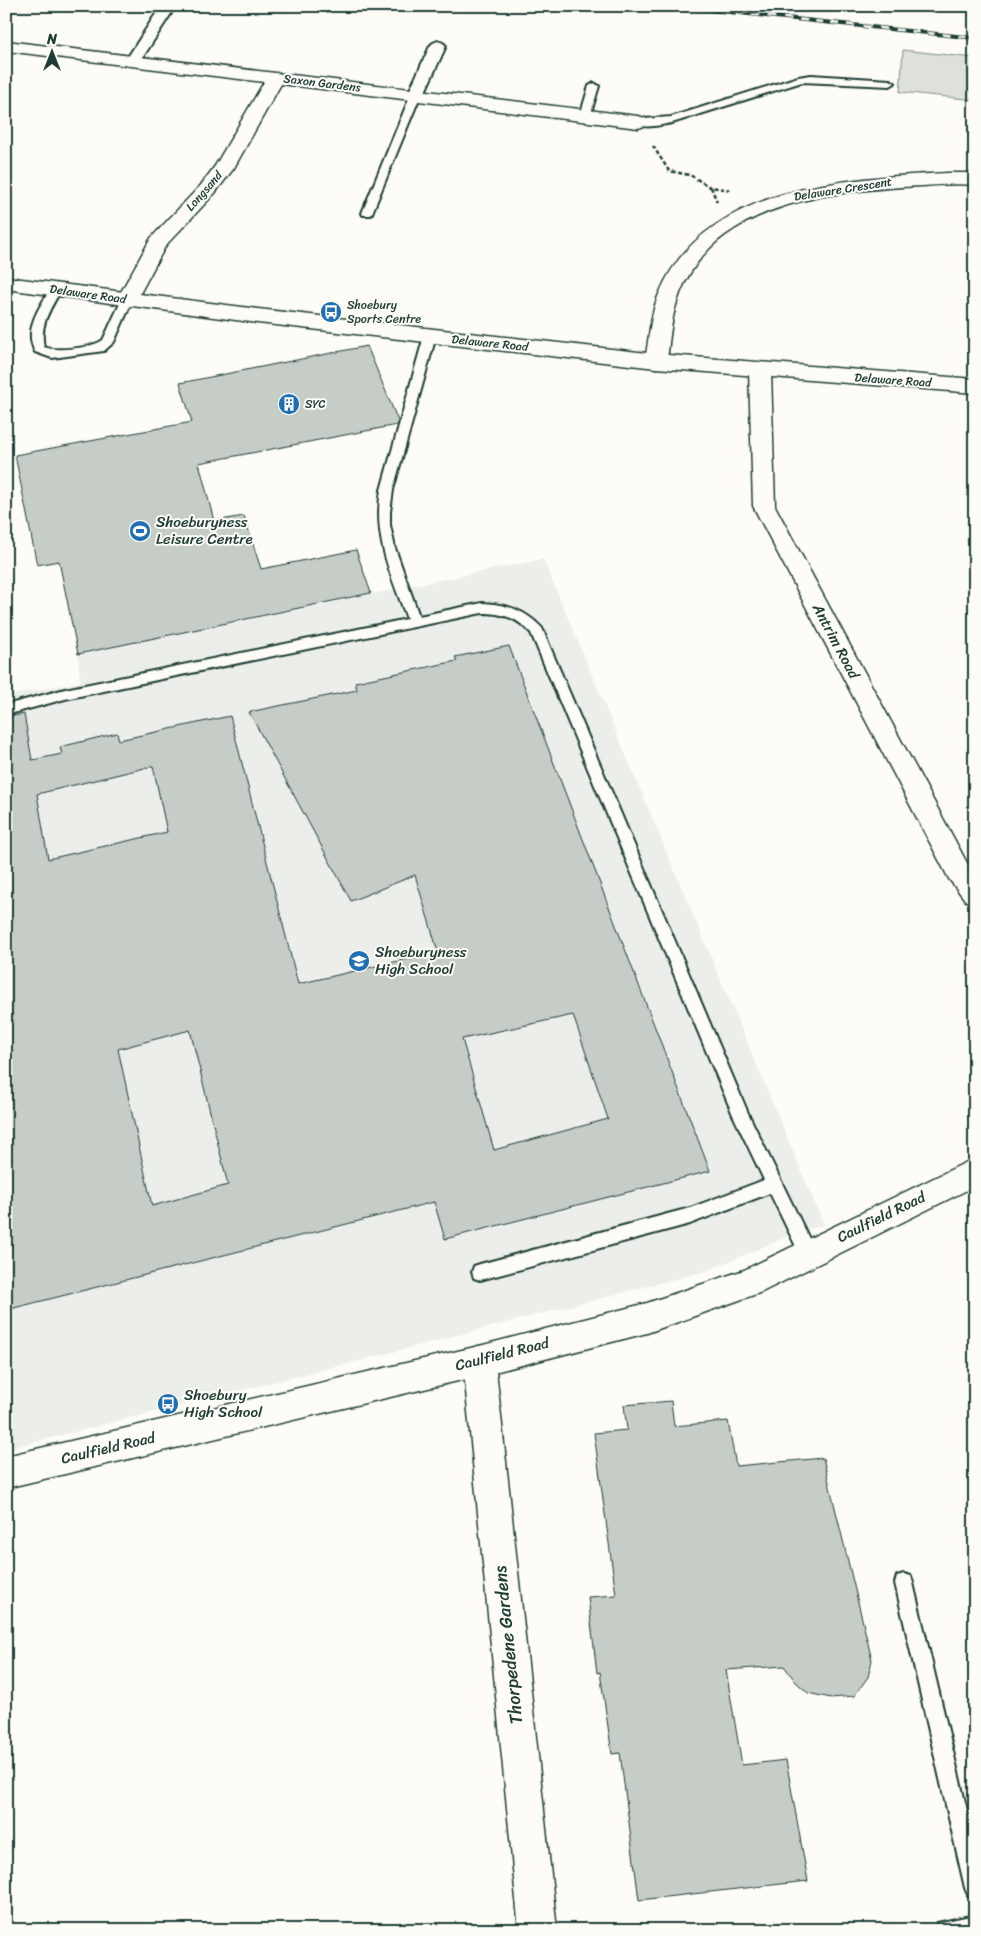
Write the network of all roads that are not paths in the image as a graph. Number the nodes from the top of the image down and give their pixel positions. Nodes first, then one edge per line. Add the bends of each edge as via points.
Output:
1 (167, 9) dead end
2 (6, 46) edge
3 (438, 46) dead end
4 (134, 60) junction
5 (276, 77) junction
6 (890, 83) dead end
7 (594, 86) dead end
8 (416, 94) junction
9 (585, 116) junction
10 (638, 122) joint
11 (975, 179) edge
12 (367, 213) dead end
13 (6, 283) edge
14 (55, 290) junction
15 (127, 299) junction
16 (430, 336) junction
17 (656, 361) junction
18 (760, 371) junction
19 (975, 386) edge
20 (415, 622) junction
21 (6, 710) edge
22 (975, 893) edge
23 (975, 1171) edge
24 (773, 1184) junction
25 (808, 1253) junction
26 (480, 1272) dead end
27 (478, 1361) junction
28 (6, 1472) edge
29 (904, 1583) dead end
30 (975, 1888) edge
31 (975, 1925) edge
32 (538, 1930) edge
33 (944, 1930) edge

1 - 4 street
2 - 4 street, Saxon Gardens
3 - 8 street
4 - 5 street, Saxon Gardens
5 - 8 street, Saxon Gardens
5 - 15 street, Longsand via 224,168 158,242
6 - 10 lane via 801,78 672,120
7 - 9 lane
8 - 9 street, Saxon Gardens
8 - 12 lane
9 - 10 street, Saxon Gardens
11 - 17 street, Delaware Crescent via 865,183 786,198 726,226 699,248 673,286 664,309
13 - 14 street, Delaware Road
14 - 15 street, Delaware Road
14 - 15 lane via 38,320 35,335 39,349 52,354 100,348 108,342
15 - 16 street, Delaware Road
16 - 17 street, Delaware Road
16 - 20 lane via 384,508 388,544
17 - 18 street, Delaware Road
18 - 19 street, Delaware Road
18 - 22 street, Antrim Road via 764,506 958,871
20 - 21 lane via 65,694
20 - 24 lane via 482,608 497,608 527,620 536,631
23 - 25 street, Caulfield Road
24 - 25 lane
24 - 26 lane via 690,1216
25 - 27 street, Caulfield Road via 751,1282 647,1318
27 - 28 street, Caulfield Road
27 - 32 street, Thorpedene Gardens
29 - 30 lane
31 - 33 lane

